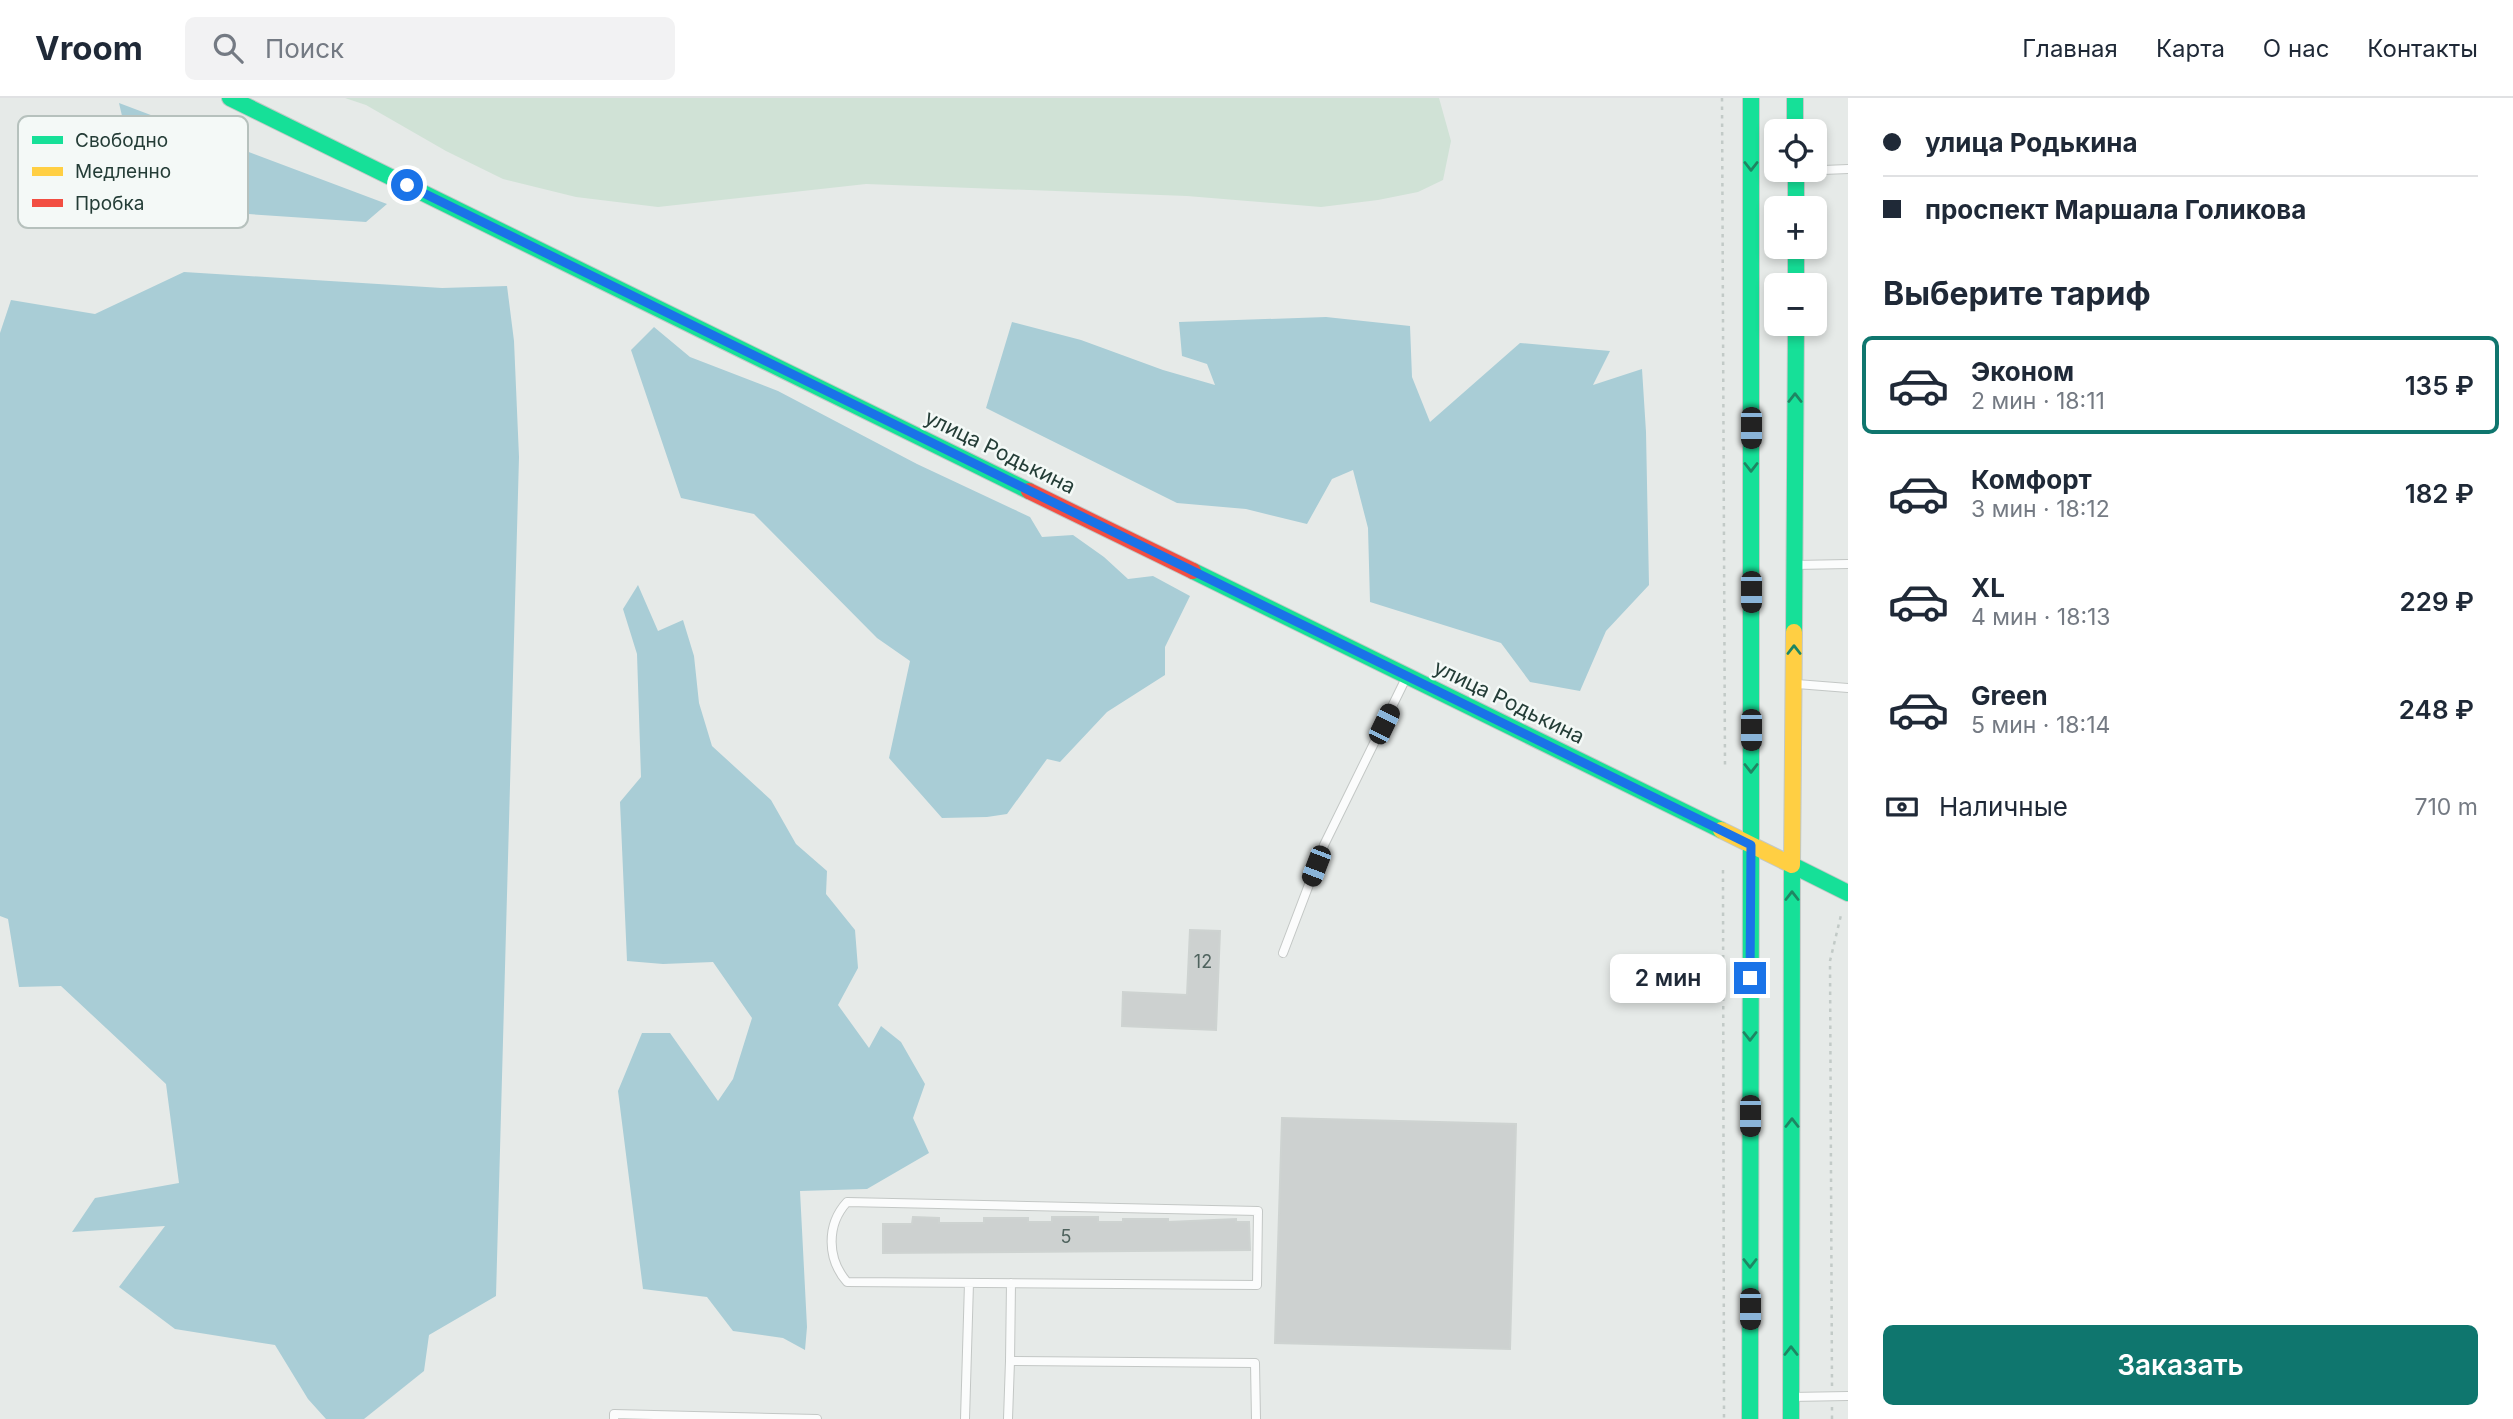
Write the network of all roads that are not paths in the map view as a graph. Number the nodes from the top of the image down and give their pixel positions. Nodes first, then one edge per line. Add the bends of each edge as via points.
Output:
1 (230, 98) edge
2 (1751, 98) edge
3 (1795, 98) edge
4 (1796, 119) edge
5 (1848, 169) edge
6 (1827, 170) edge
7 (1796, 336) edge
8 (1848, 564) edge
9 (1794, 565) junction
10 (1407, 676) junction
11 (1794, 684) junction
12 (1848, 688) edge
13 (1751, 845) junction
14 (1792, 865) junction
15 (1848, 893) edge
16 (1283, 953) dead end
17 (969, 1283) junction
18 (1011, 1283) junction
19 (1010, 1361) junction
20 (1848, 1396) edge
21 (1791, 1397) junction
22 (614, 1419) edge
23 (817, 1419) edge
24 (965, 1419) edge
25 (1008, 1419) edge
26 (1256, 1419) edge
27 (1750, 1419) edge
28 (1791, 1419) edge

1 - 10 main road, улица Родькина
2 -> 13 main road
3 - 4 main road
5 - 6 lane
9 -> 7 main road
8 - 9 lane
11 -> 9 main road
10 - 13 main road, улица Родькина
10 - 16 lane via 1324,845
11 - 12 lane
11 - 14 main road
13 - 14 main road, улица Родькина
13 -> 27 main road
14 - 15 main road
21 -> 14 main road
17 - 18 lane
17 - 18 lane via 847,1282 833,1261 831,1242 837,1213 847,1202 1258,1210 1257,1285
17 - 24 lane
18 - 19 lane
19 - 25 lane
19 - 26 lane via 1255,1363
20 - 21 lane
21 - 28 main road
22 - 23 lane via 614,1414

